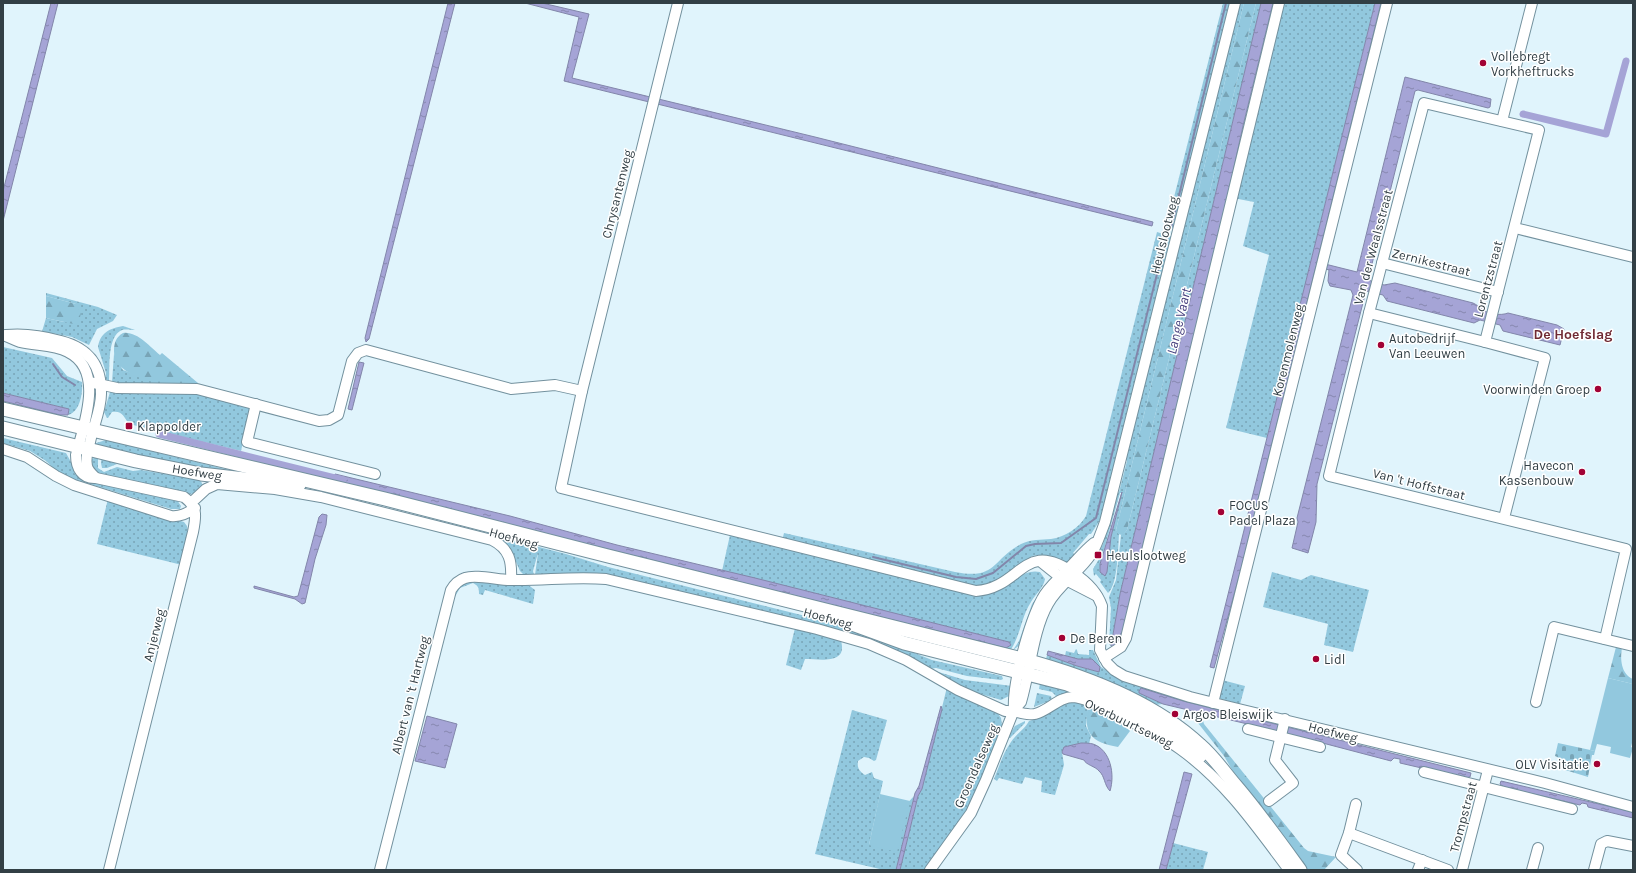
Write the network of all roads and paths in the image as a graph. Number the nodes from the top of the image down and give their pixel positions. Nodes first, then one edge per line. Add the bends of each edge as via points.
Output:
1 (678, 3) edge
2 (1235, 3) edge
3 (1279, 3) edge
4 (1387, 3) edge
5 (1532, 3) edge
6 (1502, 121) junction
7 (1515, 228) junction
8 (1633, 257) edge
9 (1382, 263) junction
10 (1498, 292) junction
11 (1369, 313) junction
12 (3, 335) edge
13 (1485, 342) junction
14 (89, 382) junction
15 (101, 386) junction
16 (582, 391) junction
17 (256, 404) junction
18 (3, 408) edge
19 (87, 408) junction
20 (64, 423) junction
21 (3, 428) edge
22 (88, 429) junction
23 (83, 448) junction
24 (3, 449) edge
25 (375, 474) dead end
26 (1329, 476) joint
27 (193, 505) junction
28 (1504, 518) junction
29 (1040, 561) junction
30 (1071, 571) junction
31 (1063, 579) junction
32 (511, 580) junction
33 (1097, 596) junction
34 (1605, 639) junction
35 (1633, 646) edge
36 (1104, 658) junction
37 (1026, 660) junction
38 (1024, 673) junction
39 (1536, 702) dead end
40 (1213, 703) junction
41 (1014, 710) junction
42 (1248, 728) dead end
43 (1283, 729) junction
44 (1320, 747) dead end
45 (1488, 770) junction
46 (1424, 772) dead end
47 (1236, 785) junction
48 (1484, 787) junction
49 (1269, 801) dead end
50 (1356, 804) dead end
51 (1633, 807) edge
52 (1572, 808) dead end
53 (1349, 833) junction
54 (1633, 846) edge
55 (1538, 848) dead end
56 (1420, 865) edge
57 (109, 870) edge
58 (380, 870) edge
59 (930, 870) edge
60 (1289, 870) edge
61 (1300, 870) edge
62 (1357, 870) edge
63 (1448, 870) edge
64 (1462, 870) edge
65 (1532, 870) edge
66 (1594, 870) edge

1 - 16 street, Chrysantenweg
2 - 30 street, Heulslootweg via 1105,522 1093,552
3 - 36 street via 1126,638 1121,647
4 - 40 street, Korenmolenweg
5 - 6 street
6 - 7 street, Lorentzstraat via 1540,130
6 - 9 street, Van der Waalsstraat via 1424,102
7 - 8 street
7 - 10 street, Lorentzstraat
9 - 10 street, Zernikestraat
9 - 11 street, Van der Waalsstraat
10 - 13 street, Lorentzstraat
11 - 13 street
11 - 26 street, Van der Waalsstraat
12 - 14 street via 20,342 67,351 83,366
12 - 15 street via 22,334 71,344 82,349 94,361
13 - 28 street via 1545,358
14 - 15 street
14 - 19 street
15 - 17 street via 197,389
15 - 22 street via 101,395
16 - 17 street via 555,385 511,389 366,350 358,353 352,361 340,411 335,418 319,421
16 - 29 street via 561,488 976,591 1000,585 1028,564
17 - 25 street via 248,442
18 - 20 main road, Hoefweg
19 - 20 street
19 - 22 street
20 - 22 main road, Hoefweg
21 - 23 main road, Hoefweg
22 - 23 street
22 - 37 main road, Hoefweg via 384,499
23 - 27 street via 76,462 78,469 86,476 184,497
23 - 38 main road, Hoefweg via 201,474 316,488 829,617 904,643
24 - 27 street, Hoefweg via 27,457 74,485 171,516 183,515
26 - 28 street, Van 't Hoffstraat
27 - 32 street, Hoefweg via 209,487 217,484 275,489 321,497 492,540 507,552 511,562
27 - 57 street, Anjerweg via 196,519
28 - 34 street via 1626,549
29 - 30 street via 1050,560
29 - 31 street
30 - 31 street, Heulslootweg
30 - 33 street via 1090,585
31 - 33 street
31 - 37 street, Heulslootweg via 1052,585 1042,598 1032,621
32 - 41 street, Hoefweg via 568,577 606,579 847,636 892,653 958,690 988,702 1008,705
32 - 58 street, Albert van 't Hartweg via 465,578 454,584 451,590
33 - 36 street via 1102,606 1100,646
34 - 35 street
34 - 39 street via 1554,627
36 - 40 street, Hoefweg via 1124,676
37 - 38 street, Heulslootweg
37 - 47 main road, Overbuurtseweg via 1078,676 1151,710 1199,744
38 - 41 street, Groendalseweg via 1013,700
38 - 47 main road, Overbuurtseweg via 1067,684 1148,720
40 - 43 street, Hoefweg
41 - 59 street, Groendalseweg via 971,812
41 - 60 street, Overbuurtseweg via 1035,714 1065,698 1075,697 1093,703 1161,737 1194,759 1224,786
42 - 43 street, Hoefweg
43 - 44 street, Hoefweg
43 - 45 street, Hoefweg
43 - 49 street via 1275,760 1293,783
45 - 48 street, Trompstraat
45 - 51 street, Hoefweg
46 - 48 street
47 - 61 main road, Overbuurtseweg
48 - 52 street
48 - 64 street, Trompstraat
50 - 53 street
53 - 56 street
53 - 62 street via 1340,855
54 - 66 street via 1607,840 1601,844
55 - 65 street
56 - 63 street

